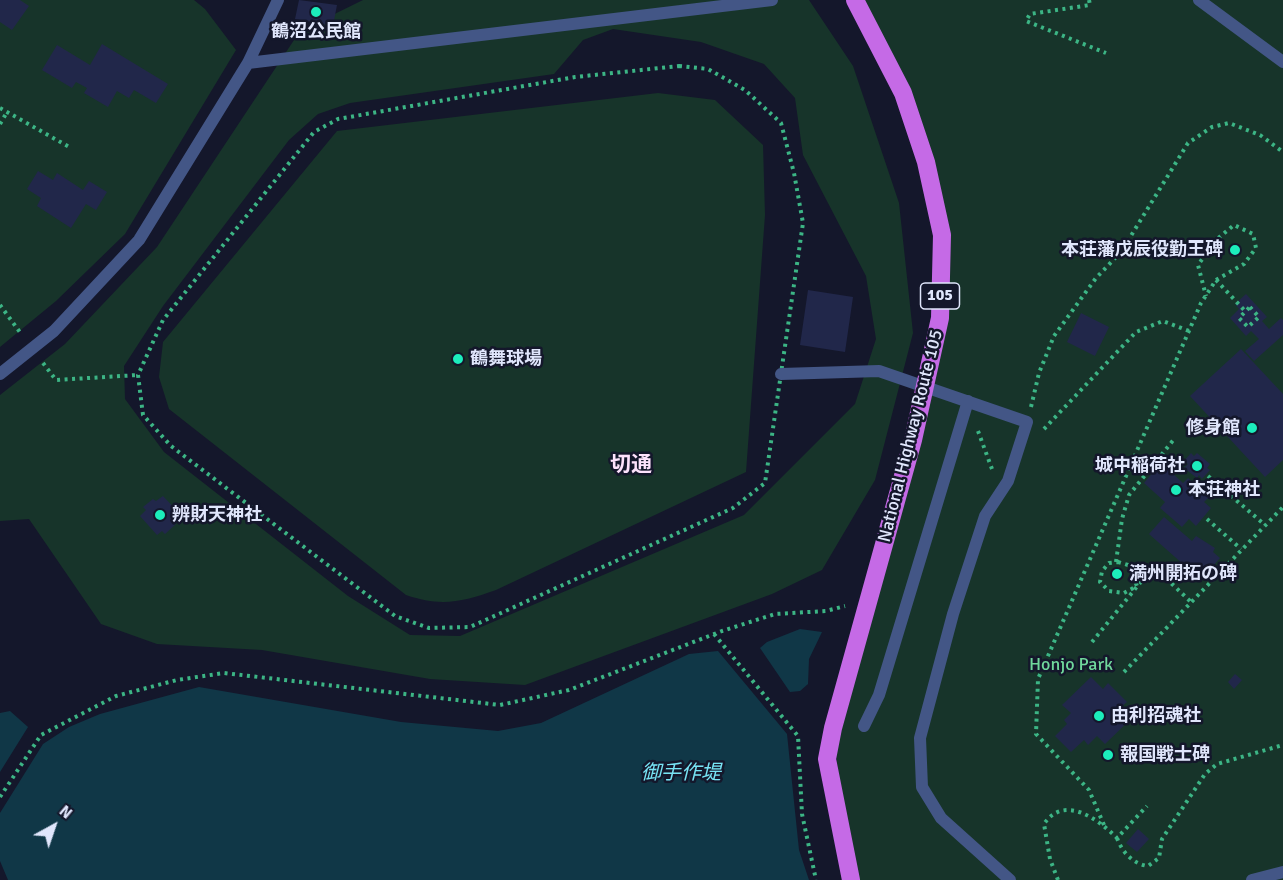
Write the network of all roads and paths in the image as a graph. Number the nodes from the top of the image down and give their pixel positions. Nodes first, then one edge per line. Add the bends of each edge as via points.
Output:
1 (278, 0) edge
2 (855, 0) edge
3 (1089, 0) edge
4 (1199, 0) edge
5 (770, 1) edge
6 (1106, 53) dead end
7 (1283, 62) edge
8 (248, 63) junction
9 (0, 108) edge
10 (7, 112) junction
11 (0, 124) edge
12 (71, 148) dead end
13 (1283, 152) edge
14 (1216, 280) junction
15 (1206, 296) junction
16 (0, 305) edge
17 (1246, 312) junction
18 (1189, 331) junction
19 (31, 347) junction
20 (0, 374) edge
21 (782, 374) junction
22 (138, 375) junction
23 (56, 380) dead end
24 (968, 401) junction
25 (1025, 427) junction
26 (1175, 438) dead end
27 (1208, 476) dead end
28 (994, 502) junction
29 (1283, 507) edge
30 (1208, 519) dead end
31 (1265, 525) junction
32 (1241, 549) junction
33 (1116, 562) junction
34 (1131, 571) junction
35 (1152, 576) junction
36 (1137, 586) junction
37 (869, 601) junction
38 (1191, 602) junction
39 (714, 634) junction
40 (1092, 642) dead end
41 (1124, 672) dead end
42 (864, 726) dead end
43 (1283, 745) edge
44 (0, 797) edge
45 (1147, 806) dead end
46 (1104, 825) junction
47 (1117, 838) junction
48 (1283, 872) edge
49 (816, 880) edge
50 (851, 880) edge
51 (1010, 880) edge
52 (1058, 880) edge
53 (1252, 880) edge

1 - 8 street
2 - 37 highway, National Highway Route 105 / 105 via 903,93 926,162 942,235 940,318 914,440
3 - 6 path via 1090,5 1030,14 1026,21
4 - 7 street
5 - 8 street
8 - 19 street via 139,240 54,331
9 - 10 path
10 - 11 path
10 - 12 path
13 - 25 path via 1260,135 1229,123 1212,127 1188,143 1121,252 1096,278 1054,336 1039,373
14 - 15 path
14 - 15 path via 1244,264 1256,248 1253,234 1234,225 1216,240 1198,265
14 - 17 path
15 - 18 path
16 - 19 path
17 - 17 path via 1239,318 1248,327 1259,317 1250,307
18 - 25 path via 1163,321 1136,332 1048,427 1037,433
18 - 46 path via 1038,679 1036,734 1089,790
19 - 20 street
21 - 22 path via 765,483 733,508 470,627 429,628 395,616 171,446 143,415
21 - 22 path via 803,223 781,123 745,90 718,74 679,66 575,77 349,117 314,132 163,320
21 - 24 street via 879,371
22 - 23 path
24 - 25 street
24 - 28 path via 992,469
24 - 42 street via 879,695
25 - 28 street via 1008,481
26 - 33 path via 1129,495
27 - 31 path
28 - 51 street via 985,516 953,614 920,738 922,787 941,818
29 - 31 path
30 - 32 path
31 - 32 path
32 - 38 path
33 - 34 path via 1128,565
33 - 36 path via 1109,562 1100,582 1109,591 1124,593
34 - 35 path
34 - 36 path
35 - 36 path
35 - 38 path via 1171,583
36 - 40 path
37 - 39 path via 826,611 775,614
37 - 50 highway, National Highway Route 105 / 105 via 827,759
38 - 41 path
39 - 44 path via 569,690 500,705 224,673 177,680 116,696 41,735
39 - 49 path via 798,736 802,814
43 - 47 path via 1217,764 1205,774 1162,839 1159,858 1148,866 1131,858
45 - 47 path
46 - 47 path
46 - 52 path via 1077,812 1062,809 1050,814 1044,824
48 - 53 street

